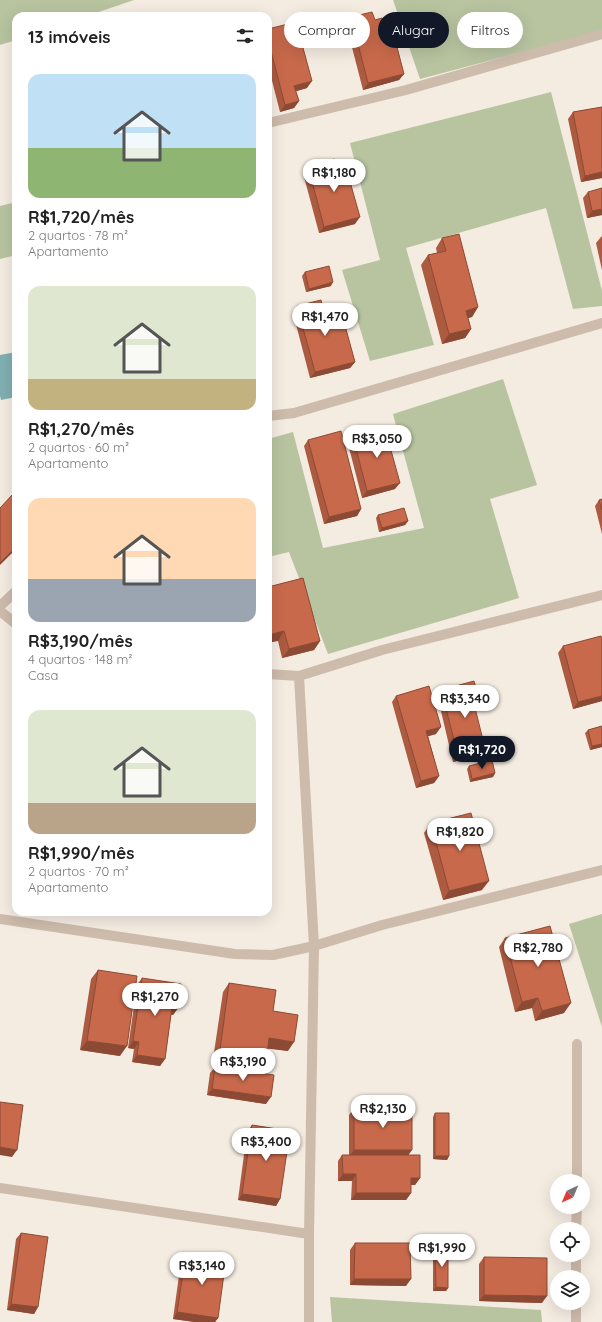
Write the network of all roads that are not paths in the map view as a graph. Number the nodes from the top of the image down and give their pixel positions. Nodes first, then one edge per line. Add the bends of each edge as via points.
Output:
1 (602, 34) edge
2 (272, 122) edge
3 (602, 323) edge
4 (272, 415) edge
5 (12, 595) edge
6 (602, 595) edge
7 (0, 606) edge
8 (0, 611) edge
9 (12, 621) edge
10 (272, 674) edge
11 (299, 676) junction
12 (602, 870) edge
13 (0, 919) edge
14 (314, 946) junction
15 (577, 1044) dead end
16 (577, 1174) edge
17 (0, 1188) edge
18 (309, 1234) junction
19 (576, 1310) edge
20 (309, 1322) edge
21 (576, 1322) edge

1 - 2 street via 406,90
3 - 4 street via 302,410
5 - 7 street
6 - 11 street via 382,650
8 - 9 street
10 - 11 street
11 - 14 street
12 - 14 street via 382,925
13 - 14 street via 235,954 272,955
14 - 18 street
15 - 16 street
17 - 18 street
18 - 20 street
19 - 21 street

